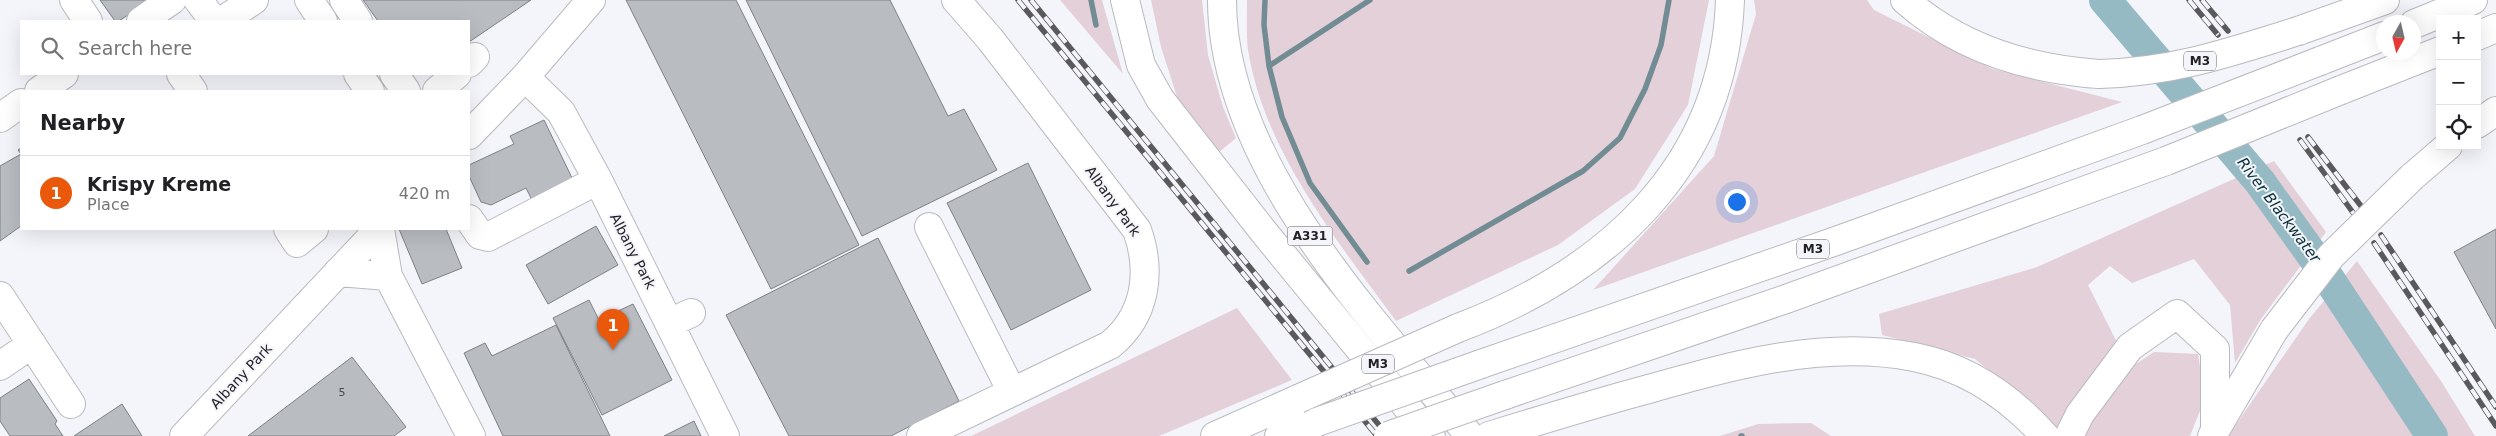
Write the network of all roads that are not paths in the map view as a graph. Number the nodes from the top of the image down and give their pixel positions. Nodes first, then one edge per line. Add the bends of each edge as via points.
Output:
1 (74, 0) edge
2 (172, 0) edge
3 (198, 0) edge
4 (254, 0) edge
5 (309, 0) edge
6 (344, 0) edge
7 (591, 0) edge
8 (956, 0) edge
9 (1126, 0) edge
10 (1222, 0) edge
11 (1730, 0) edge
12 (1904, 0) edge
13 (2385, 0) edge
14 (2473, 0) edge
15 (87, 20) edge
16 (142, 20) edge
17 (213, 20) edge
18 (224, 20) edge
19 (323, 20) edge
20 (357, 20) edge
21 (2421, 21) edge
22 (2496, 28) edge
23 (2481, 34) edge
24 (2376, 39) edge
25 (2436, 53) edge
26 (62, 75) edge
27 (182, 75) edge
28 (359, 75) edge
29 (395, 75) edge
30 (455, 75) edge
31 (525, 77) junction
32 (40, 90) edge
33 (192, 90) edge
34 (369, 90) edge
35 (405, 90) edge
36 (438, 90) edge
37 (20, 104) edge
38 (2496, 111) edge
39 (0, 118) edge
40 (2481, 121) edge
41 (470, 133) edge
42 (2443, 150) edge
43 (598, 180) junction
44 (470, 220) edge
45 (929, 227) dead end
46 (289, 230) edge
47 (313, 230) edge
48 (378, 230) edge
49 (379, 230) edge
50 (338, 272) junction
51 (388, 276) junction
52 (0, 296) edge
53 (32, 344) junction
54 (0, 366) edge
55 (1012, 392) junction
56 (72, 404) dead end
57 (2214, 433) edge
58 (184, 436) edge
59 (471, 436) edge
60 (725, 436) edge
61 (921, 436) edge
62 (1215, 436) edge
63 (1279, 436) edge
64 (1388, 436) edge
65 (1431, 436) edge
66 (1470, 436) edge
67 (1489, 436) edge
68 (2045, 436) edge
69 (2069, 436) edge

1 - 15 main road
2 - 16 main road
3 - 17 main road
4 - 18 main road
5 - 19 main road
6 - 20 main road
7 - 31 main road
8 - 55 main road, Albany Park via 990,39 1137,230 1145,257 1144,292 1138,310 1114,342
9 - 65 main road, A331 via 1140,65 1160,99
10 - 66 main road, A331 via 1223,27 1233,77 1266,162 1329,262
11 - 62 main road, M3, bridge via 1722,58 1707,110 1684,158 1647,208 1623,233 1570,273 1516,302
12 - 13 main road, M3, bridge via 1954,35 2001,56 2035,65 2099,74 2140,72 2193,63
14 - 21 main road
22 - 23 main road
24 - 63 main road, M3, bridge via 2142,130 1836,241
25 - 64 main road, bridge via 2166,161 1786,299
26 - 32 main road
27 - 33 main road
28 - 34 main road
29 - 35 main road
30 - 36 main road
31 - 41 main road
31 - 43 main road, Albany Park via 562,112
37 - 39 main road
38 - 40 main road
42 - 57 main road, bridge via 2331,256 2274,330
43 - 44 main road via 488,237 480,235
43 - 60 main road, Albany Park via 680,318
45 - 55 main road
46 - 47 main road via 297,243
48 - 50 main road, Albany Park
49 - 51 main road
50 - 51 main road
50 - 58 main road, Albany Park
51 - 59 main road
52 - 53 main road
53 - 54 main road
53 - 56 main road
55 - 61 main road, Albany Park
57 - 69 main road via 2215,349 2177,314 2130,347 2080,414
67 - 68 main road via 1692,377 1803,355 1856,351 1914,357 1970,377 2013,405

